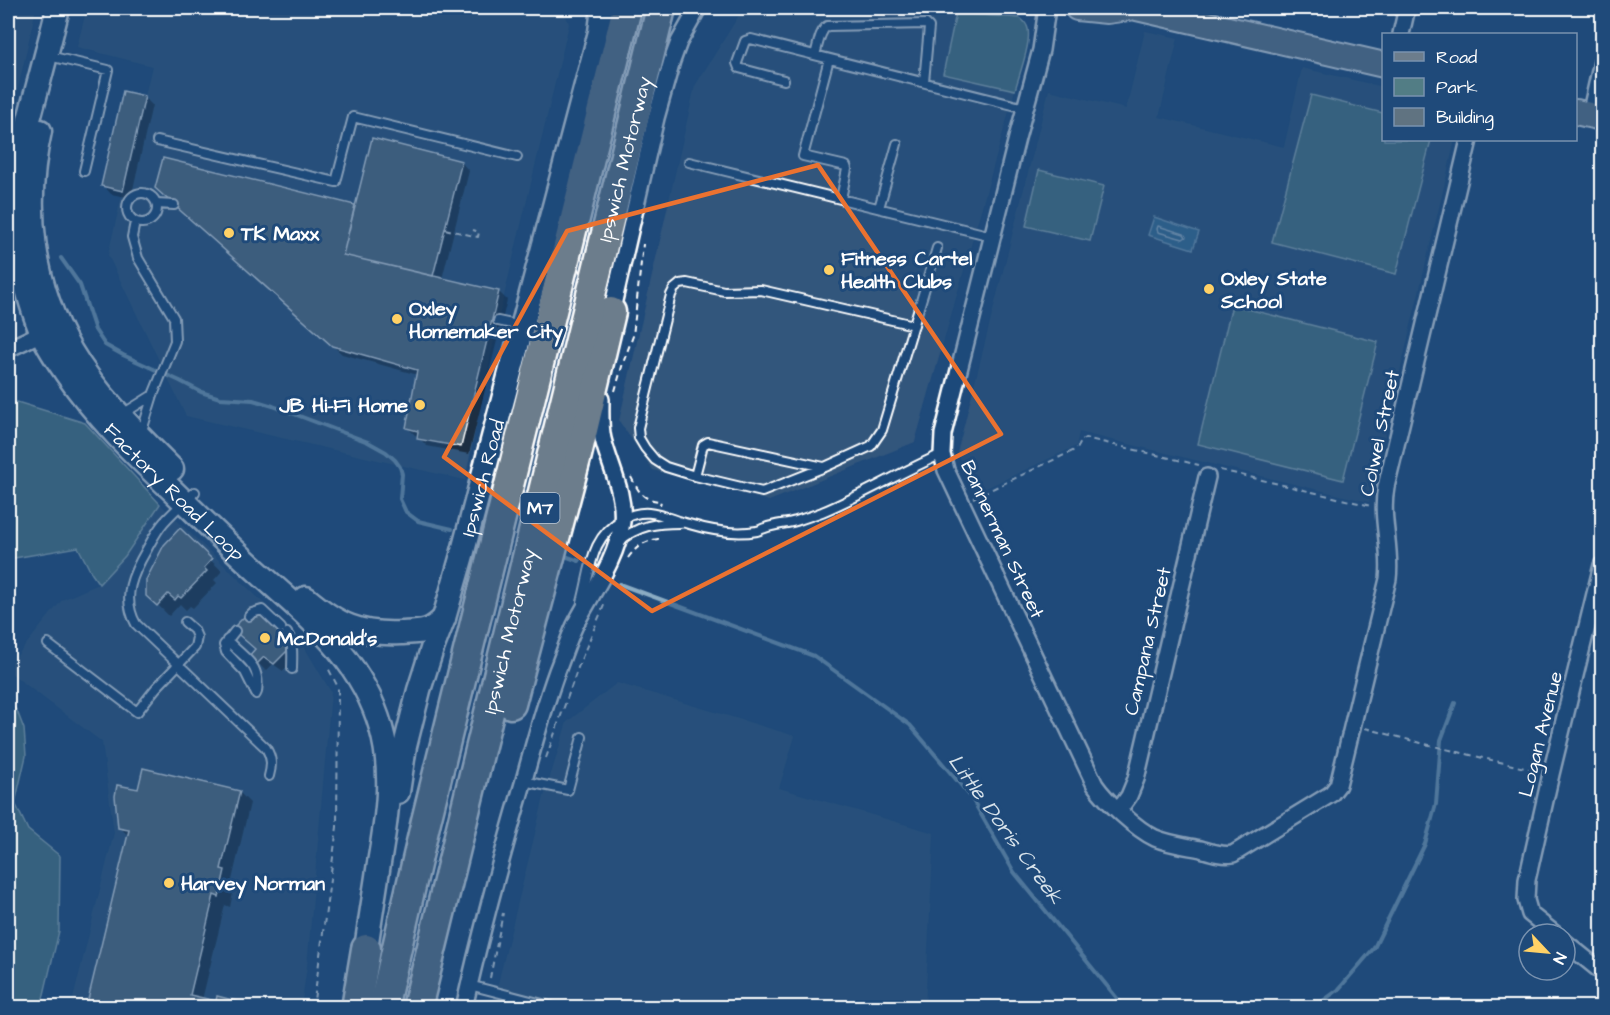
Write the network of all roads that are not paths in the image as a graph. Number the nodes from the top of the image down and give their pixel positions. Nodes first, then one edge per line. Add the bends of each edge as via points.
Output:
1 (58, 8) edge
2 (74, 8) edge
3 (603, 8) edge
4 (627, 8) edge
5 (661, 8) edge
6 (698, 8) edge
7 (1047, 8) edge
8 (1077, 8) edge
9 (1129, 8) edge
10 (1137, 8) edge
11 (1407, 8) edge
12 (1203, 15) edge
13 (1401, 33) edge
14 (815, 55) junction
15 (53, 57) junction
16 (829, 58) junction
17 (1602, 62) edge
18 (1382, 65) edge
19 (784, 80) dead end
20 (924, 82) junction
21 (1025, 108) junction
22 (1589, 115) edge
23 (157, 141) dead end
24 (1469, 141) edge
25 (897, 144) dead end
26 (517, 157) dead end
27 (689, 162) dead end
28 (84, 171) dead end
29 (841, 199) junction
30 (157, 204) junction
31 (174, 205) dead end
32 (879, 208) junction
33 (135, 222) junction
34 (992, 236) junction
35 (937, 248) dead end
36 (611, 312) junction
37 (498, 321) dead end
38 (914, 325) junction
39 (522, 326) junction
40 (50, 329) junction
41 (8, 349) edge
42 (153, 395) junction
43 (115, 421) junction
44 (134, 442) junction
45 (942, 454) junction
46 (825, 467) junction
47 (1210, 471) road end
48 (695, 476) junction
49 (189, 497) junction
50 (622, 520) junction
51 (685, 523) junction
52 (618, 544) junction
53 (1602, 565) edge
54 (1597, 608) edge
55 (249, 616) dead end
56 (444, 618) junction
57 (185, 622) dead end
58 (575, 626) junction
59 (235, 631) dead end
60 (48, 644) dead end
61 (179, 664) junction
62 (292, 669) dead end
63 (256, 694) dead end
64 (582, 737) dead end
65 (269, 776) dead end
66 (523, 781) junction
67 (1119, 810) junction
68 (1229, 854) joint
69 (1540, 922) edge
70 (366, 949) junction
71 (1577, 952) edge
72 (1602, 972) edge
73 (469, 985) junction
74 (356, 1008) edge
75 (383, 1008) edge
76 (417, 1008) edge
77 (429, 1008) edge
78 (464, 1008) edge
79 (558, 1008) edge

1 - 15 main road, Factory Road Loop
2 - 15 main road, Factory Road Loop
3 - 39 main road, Ipswich Road via 600,32
4 - 75 highway, Ipswich Motorway / M7
5 - 76 highway, Ipswich Motorway / M7
6 - 36 street via 672,61
7 - 21 street, Bannerman Street via 1041,50
8 - 9 main road
10 - 12 main road
11 - 13 street
12 - 18 main road
14 - 16 lane
14 - 19 lane via 745,40 737,63 739,68
14 - 20 lane via 827,26 926,24 930,27
15 - 28 lane via 108,70
15 - 40 main road, Factory Road Loop via 33,174 31,215
16 - 20 lane
16 - 29 lane via 803,156 846,166
17 - 22 street
20 - 21 lane
21 - 34 street, Bannerman Street
23 - 26 lane via 336,182 353,117
24 - 68 street, Colwel Street via 1384,500 1389,570 1340,781 1334,791
25 - 32 lane
27 - 29 lane
29 - 32 lane
30 - 31 lane
30 - 33 lane via 150,222
30 - 33 lane via 146,193 132,196 127,210
32 - 34 lane
33 - 42 lane via 132,237 138,258 174,318 175,341
34 - 45 street, Bannerman Street
35 - 38 lane
36 - 50 street via 600,423 620,491
36 - 77 highway via 568,494
37 - 39 lane
38 - 46 lane via 882,430 871,446
38 - 48 lane via 761,290 724,291 680,284 671,295 639,438 655,460
39 - 56 main road, Ipswich Road
40 - 41 street
40 - 43 main road, Factory Road Loop via 76,388
42 - 43 lane
42 - 44 lane
43 - 44 main road, Factory Road Loop
44 - 49 main road, Factory Road Loop
45 - 51 lane via 796,521 740,532
45 - 67 street, Bannerman Street via 946,470 1081,758 1101,794
46 - 48 lane via 762,492
46 - 48 lane via 708,442 703,445
47 - 67 street, Campana Street via 1136,780
49 - 56 main road, Factory Road Loop via 316,607 346,626 374,633 422,632
49 - 61 lane via 163,523 131,579 129,593 130,612 136,624
49 - 70 main road, Factory Road Loop via 326,635 354,668 372,701 386,750 388,789
50 - 51 lane via 656,513
50 - 52 street
50 - 58 lane via 610,527 595,549
51 - 52 lane via 644,527
52 - 58 street
53 - 54 street, Logan Avenue
54 - 69 street, Logan Avenue via 1551,774 1527,880 1530,914
55 - 62 lane via 262,610 290,637
56 - 70 main road, Ipswich Road via 413,712
57 - 61 lane via 197,637 195,647
58 - 66 street
59 - 63 lane via 227,640 253,665 258,679
60 - 61 lane via 137,712
61 - 65 lane via 266,748 272,765
64 - 66 lane via 568,790
66 - 73 street
67 - 68 street, Bannerman Street via 1161,840
70 - 74 highway
71 - 72 street
73 - 78 street
73 - 79 lane

